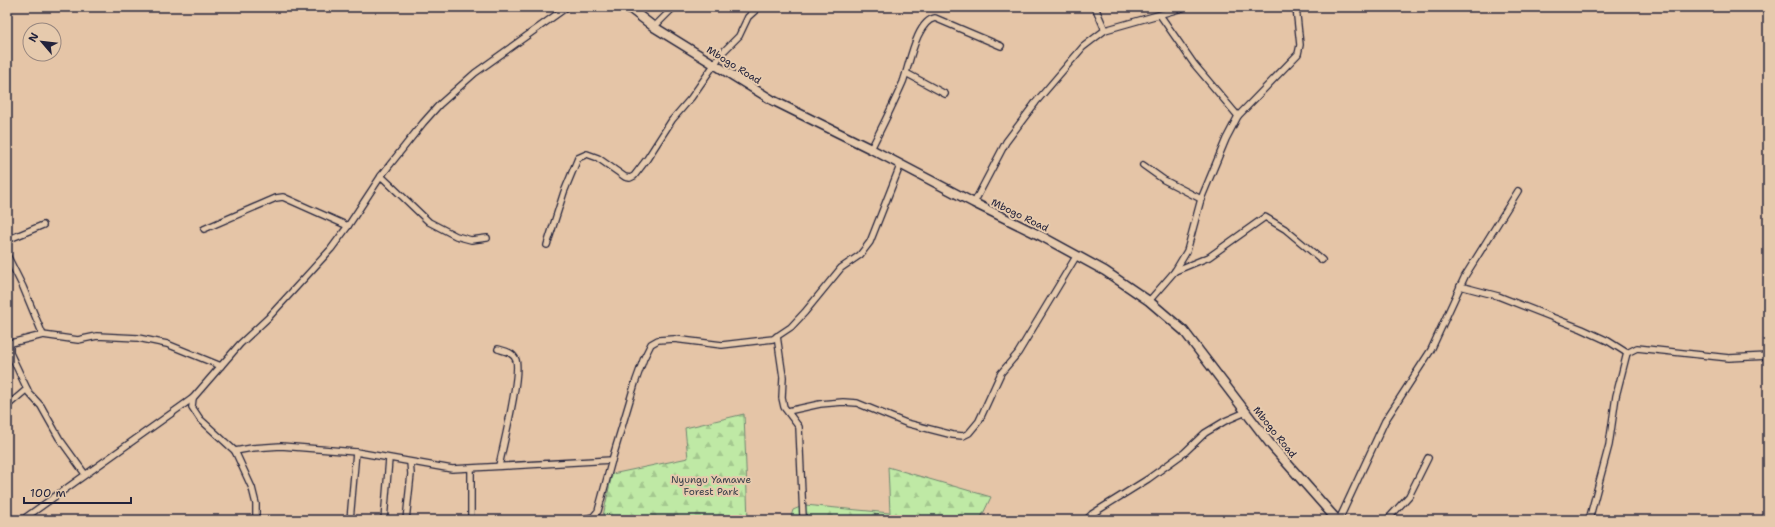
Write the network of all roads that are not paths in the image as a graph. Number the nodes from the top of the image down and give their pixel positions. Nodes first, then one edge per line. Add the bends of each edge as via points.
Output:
1 (567, 7) edge
2 (628, 7) edge
3 (674, 7) edge
4 (759, 7) edge
5 (1095, 7) edge
6 (1186, 7) edge
7 (1296, 7) edge
8 (1160, 15) junction
9 (654, 27) junction
10 (1105, 30) junction
11 (1001, 46) dead end
12 (714, 65) junction
13 (906, 73) junction
14 (945, 94) dead end
15 (1238, 116) junction
16 (872, 149) junction
17 (1143, 165) dead end
18 (900, 166) junction
19 (381, 176) junction
20 (1518, 192) dead end
21 (1201, 199) junction
22 (974, 203) junction
23 (43, 225) dead end
24 (348, 226) junction
25 (204, 229) dead end
26 (487, 238) dead end
27 (7, 240) edge
28 (547, 245) dead end
29 (7, 255) edge
30 (1077, 255) junction
31 (1322, 260) dead end
32 (1175, 271) junction
33 (1460, 286) junction
34 (1149, 301) junction
35 (43, 335) junction
36 (777, 336) junction
37 (9, 344) edge
38 (498, 349) dead end
39 (1627, 353) junction
40 (1768, 356) edge
41 (221, 366) junction
42 (28, 389) junction
43 (193, 398) junction
44 (7, 406) edge
45 (788, 412) junction
46 (1246, 412) junction
47 (235, 451) junction
48 (356, 452) junction
49 (1428, 458) dead end
50 (389, 459) junction
51 (612, 460) junction
52 (410, 462) junction
53 (499, 466) junction
54 (471, 469) junction
55 (85, 474) junction
56 (803, 517) dead end
57 (22, 520) edge
58 (256, 520) edge
59 (350, 520) edge
60 (384, 520) edge
61 (406, 520) edge
62 (471, 520) edge
63 (581, 520) edge
64 (1086, 520) edge
65 (1338, 520) edge
66 (1387, 520) edge
67 (1589, 520) edge

1 - 19 street via 454,90 423,123
2 - 9 main road, Mbogo Road
3 - 9 street
4 - 12 street via 748,17 739,36
5 - 10 street
6 - 8 street
7 - 15 street via 1300,45 1298,54
8 - 10 street
8 - 15 street via 1194,64
9 - 12 main road, Mbogo Road
10 - 22 street via 1074,56 1029,111 1003,148
11 - 13 street via 933,18 924,26 913,47
12 - 16 main road, Mbogo Road via 772,100
12 - 28 street via 634,176 625,177 598,158 587,154 578,158
13 - 14 street
13 - 16 street
15 - 21 street
16 - 18 main road, Mbogo Road
17 - 21 street via 1164,180
18 - 22 main road, Mbogo Road
18 - 36 street via 870,242 864,251 841,268 791,327
19 - 24 street
19 - 26 street via 429,222 456,236 471,240
20 - 33 street
21 - 32 street via 1187,251
22 - 30 main road, Mbogo Road
23 - 27 street
24 - 25 street via 283,197
24 - 41 street via 331,249
29 - 35 street
30 - 34 main road, Mbogo Road via 1105,270
30 - 45 street via 1018,353 1001,372 979,421 963,436 906,423 857,403 820,404
31 - 32 street via 1285,229 1265,217 1209,257
32 - 34 street
33 - 39 street via 1498,296 1582,329
33 - 65 street via 1431,350 1384,421
34 - 46 main road, Mbogo Road via 1184,331
35 - 37 street
35 - 41 street via 78,340 97,336 138,338 168,344
36 - 45 street via 783,377 782,398
36 - 51 street via 768,340 722,345 674,339 658,340 651,344 644,358
37 - 42 street via 10,353
38 - 53 street via 509,352 516,361 515,387
39 - 40 street via 1637,348 1729,358
39 - 67 street via 1616,396 1609,444
41 - 43 street
42 - 44 street
42 - 55 street
43 - 47 street via 192,407 200,419
43 - 55 street
45 - 56 street via 799,427
46 - 64 street via 1225,420 1205,433 1184,453
46 - 65 main road, Mbogo Road via 1271,445
47 - 48 street via 281,446
47 - 58 street via 252,488
48 - 50 street
48 - 59 street
49 - 66 street via 1409,496
50 - 52 street
50 - 60 street
51 - 53 street
51 - 63 street via 598,512 593,517
52 - 54 street via 452,469
52 - 61 street
53 - 54 street
54 - 62 street
55 - 57 street

